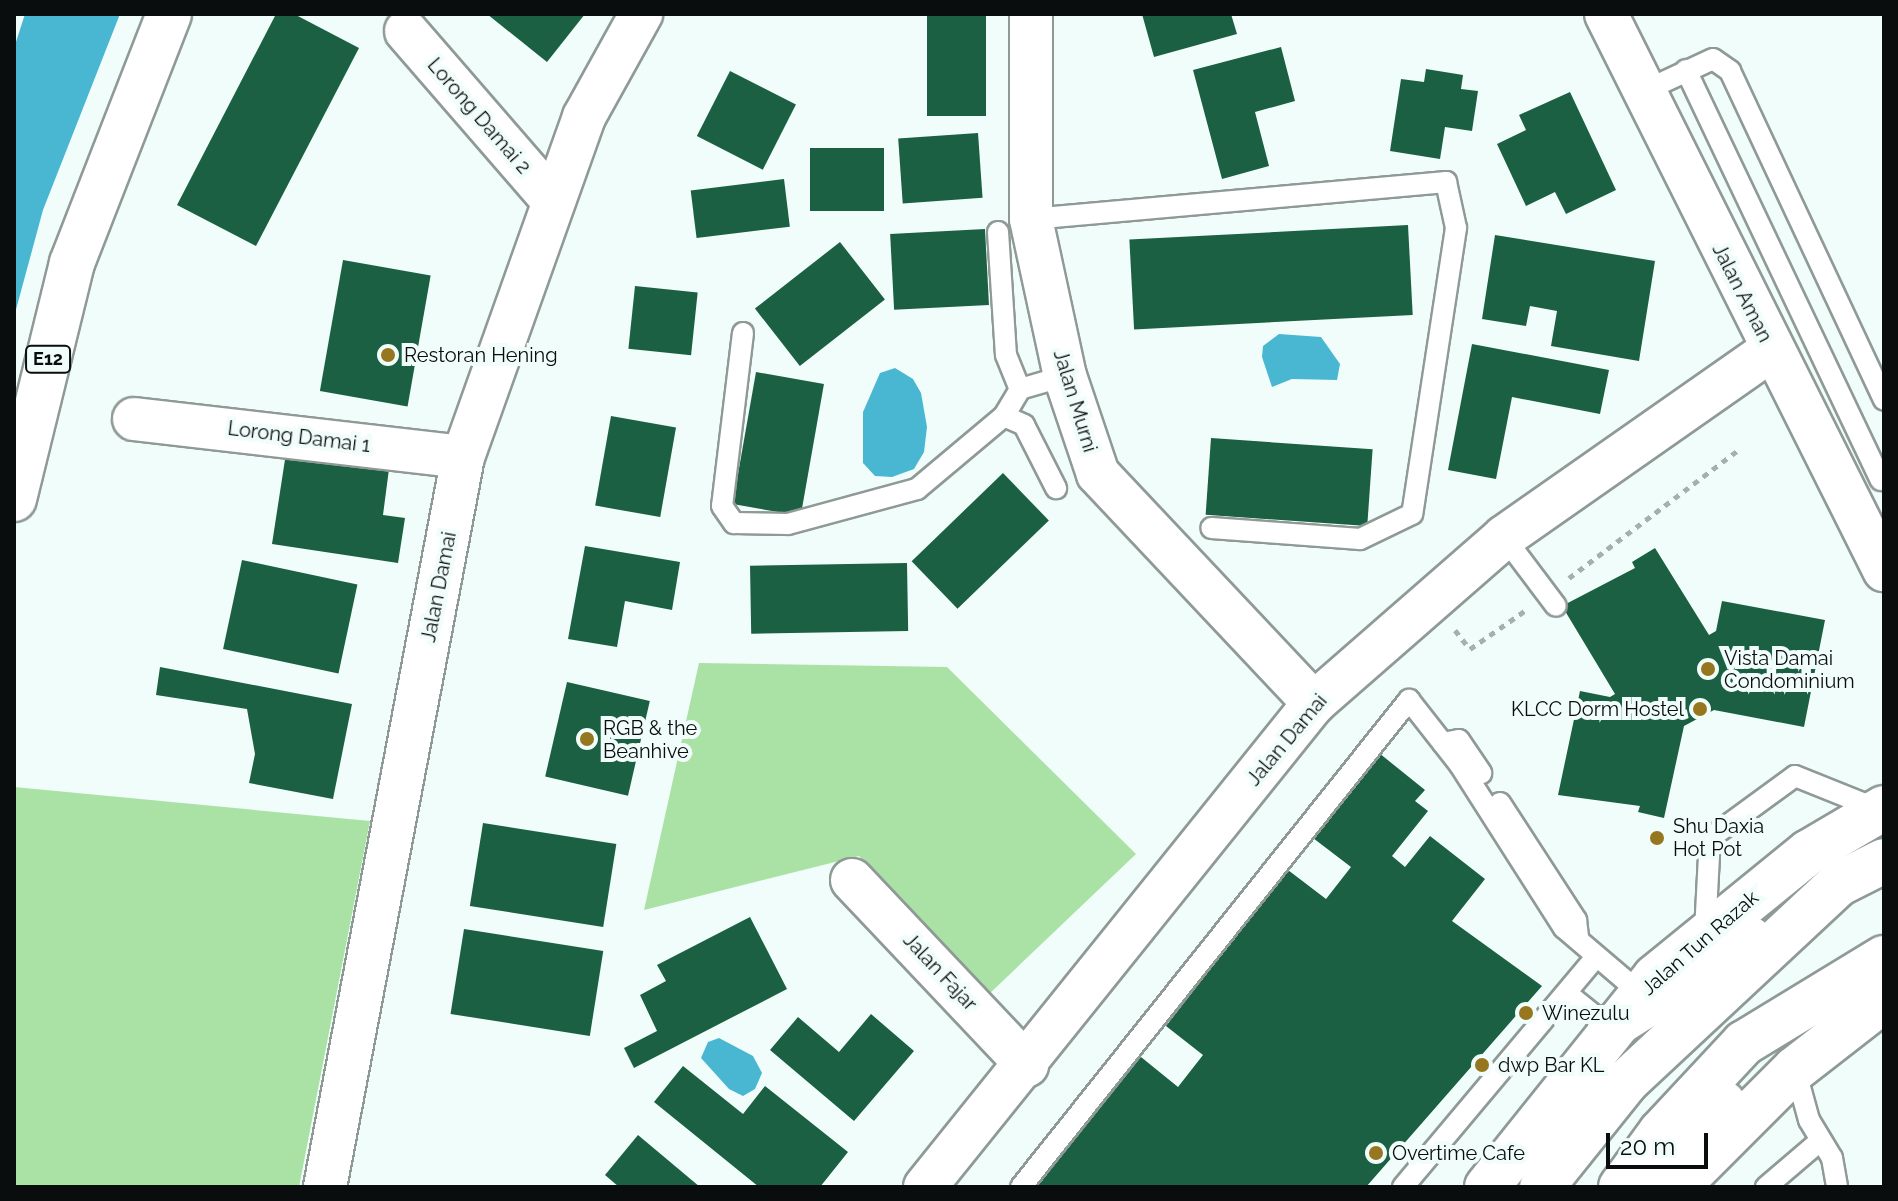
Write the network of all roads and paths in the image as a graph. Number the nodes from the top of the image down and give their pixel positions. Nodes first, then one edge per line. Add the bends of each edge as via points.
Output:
1 (169, 14) edge
2 (641, 14) edge
3 (1031, 14) edge
4 (1606, 14) edge
5 (406, 31) dead end
6 (1686, 70) junction
7 (1642, 92) junction
8 (553, 201) junction
9 (1015, 226) junction
10 (743, 333) dead end
11 (1771, 350) junction
12 (1065, 376) junction
13 (1020, 389) junction
14 (1884, 400) edge
15 (1004, 416) junction
16 (134, 419) dead end
17 (1738, 450) dead end
18 (463, 457) junction
19 (1871, 485) edge
20 (1056, 488) dead end
21 (14, 499) edge
22 (1211, 528) dead end
23 (1504, 537) junction
24 (1884, 570) edge
25 (1552, 600) joint
26 (1314, 703) junction
27 (1882, 809) edge
28 (1884, 861) edge
29 (852, 880) dead end
30 (1838, 884) junction
31 (1705, 936) junction
32 (1596, 957) junction
33 (1884, 958) edge
34 (1640, 993) junction
35 (1569, 995) junction
36 (1884, 1000) edge
37 (1803, 1005) junction
38 (1610, 1028) junction
39 (1027, 1065) junction
40 (1795, 1069) junction
41 (1821, 1140) junction
42 (325, 1187) edge
43 (925, 1187) edge
44 (1021, 1187) edge
45 (1403, 1187) edge
46 (1487, 1187) edge
47 (1542, 1187) edge
48 (1621, 1187) edge
49 (1662, 1187) edge
50 (1679, 1187) edge
51 (1766, 1187) edge
52 (1837, 1187) edge

1 - 21 main road, E12 via 72,263
2 - 8 street, Jalan Damai via 584,117
3 - 9 street, Jalan Murni
4 - 7 street, Jalan Aman
5 - 8 street, Lorong Damai 2
6 - 7 lane
6 - 14 lane via 1713,59 1730,71
6 - 19 lane
7 - 11 street, Jalan Aman
8 - 18 street, Jalan Damai
9 - 12 street, Jalan Murni
9 - 13 lane via 1006,355
9 - 22 lane via 1446,182 1456,228 1412,514 1360,539
10 - 15 lane via 722,506 734,523 788,524 917,489
11 - 19 street, Jalan Aman
11 - 23 street, Jalan Damai
12 - 13 lane
12 - 26 street, Jalan Murni via 1098,474
13 - 15 lane
15 - 20 lane via 1024,425
16 - 18 street, Lorong Damai 1
17 - 25 path
18 - 42 street, Jalan Damai
19 - 24 street, Jalan Aman
23 - 25 lane
23 - 26 street, Jalan Damai
26 - 39 street, Jalan Damai
27 - 31 main road, Jalan Tun Razak via 1809,852
27 - 31 lane via 1795,776 1710,838
28 - 30 main road
29 - 39 street, Jalan Fajar
30 - 38 main road
30 - 47 main road via 1626,1082
31 - 34 main road, Jalan Tun Razak
32 - 34 lane
32 - 35 lane
32 - 44 lane via 1578,937 1576,920 1459,740 1443,743 1409,700 1404,702
33 - 37 main road
34 - 38 main road, Jalan Tun Razak
35 - 38 lane
35 - 45 lane
36 - 40 main road
37 - 48 main road via 1744,1043 1661,1132
37 - 49 main road
38 - 46 main road, Jalan Tun Razak
39 - 43 street, Jalan Damai
40 - 41 lane
40 - 50 main road
41 - 51 lane
41 - 52 lane via 1832,1158

